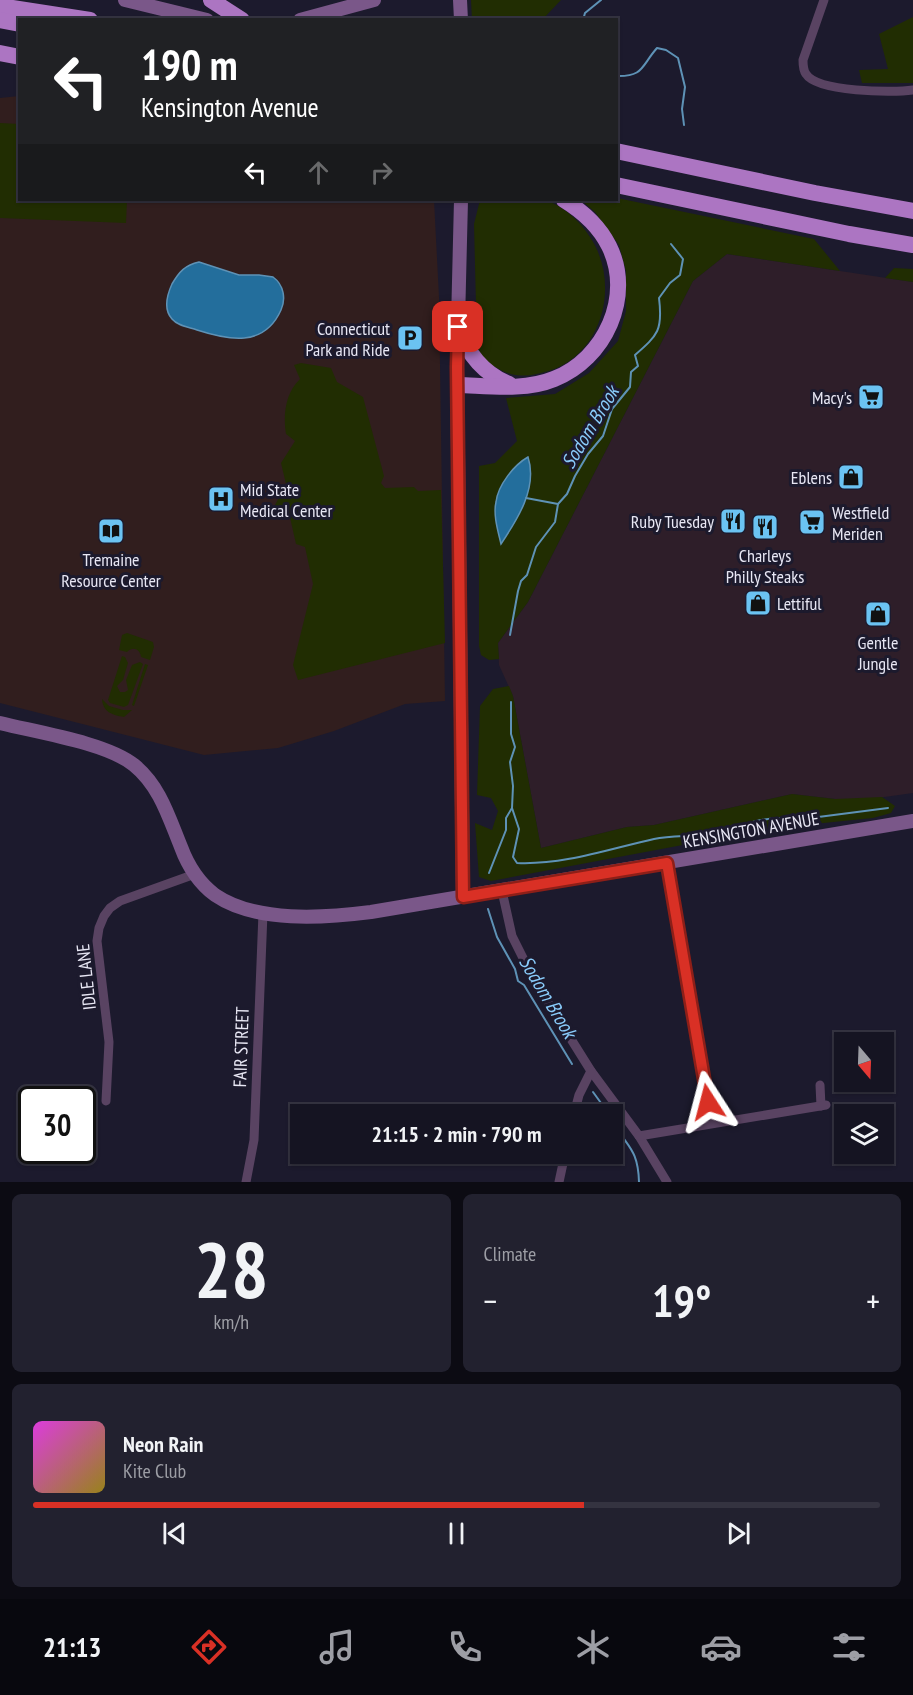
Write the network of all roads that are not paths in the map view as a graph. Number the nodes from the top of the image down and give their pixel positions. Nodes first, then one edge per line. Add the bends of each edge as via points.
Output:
1 (125, 0) edge
2 (211, 0) edge
3 (374, 0) edge
4 (460, 0) edge
5 (824, 0) edge
6 (0, 6) edge
7 (238, 17) edge
8 (77, 18) edge
9 (199, 18) edge
10 (307, 18) edge
11 (461, 18) edge
12 (0, 20) edge
13 (18, 24) edge
14 (0, 53) edge
15 (18, 57) edge
16 (913, 90) edge
17 (618, 151) edge
18 (618, 185) edge
19 (461, 201) edge
20 (565, 201) edge
21 (913, 211) edge
22 (913, 245) edge
23 (458, 327) junction
24 (458, 385) junction
25 (515, 386) junction
26 (0, 723) edge
27 (913, 821) edge
28 (667, 863) junction
29 (195, 874) junction
30 (502, 891) junction
31 (463, 897) junction
32 (263, 913) junction
33 (591, 1071) junction
34 (820, 1085) dead end
35 (106, 1101) dead end
36 (577, 1104) edge
37 (711, 1123) junction
38 (639, 1136) junction
39 (563, 1164) edge
40 (246, 1182) edge
41 (559, 1182) edge
42 (667, 1182) edge

1 - 9 main road
2 - 7 highway
3 - 10 main road
4 - 11 main road
5 - 16 street via 803,60 806,76 822,84 860,90
6 - 8 highway
12 - 13 highway
14 - 15 highway
17 - 21 highway
18 - 22 highway
19 - 23 main road
20 - 25 highway via 593,224 610,249 618,284 614,315 597,348 575,368 547,382
23 - 24 main road
23 - 25 highway via 475,360 495,377
24 - 25 highway
24 - 31 main road
26 - 29 main road, KENSINGTON AVENUE via 106,750 133,764 154,786
27 - 28 main road, KENSINGTON AVENUE
28 - 30 main road, KENSINGTON AVENUE
28 - 37 street
29 - 32 main road, KENSINGTON AVENUE via 227,902
29 - 35 street, IDLE LANE via 120,901 110,908 99,928 98,954 108,1042
30 - 31 main road, KENSINGTON AVENUE
30 - 33 street via 510,929 523,959
31 - 32 main road, KENSINGTON AVENUE via 350,915
32 - 40 street, FAIR STREET via 254,1140
33 - 36 street
33 - 38 street
34 - 37 street via 824,1106
37 - 38 street
38 - 42 street
39 - 41 street

